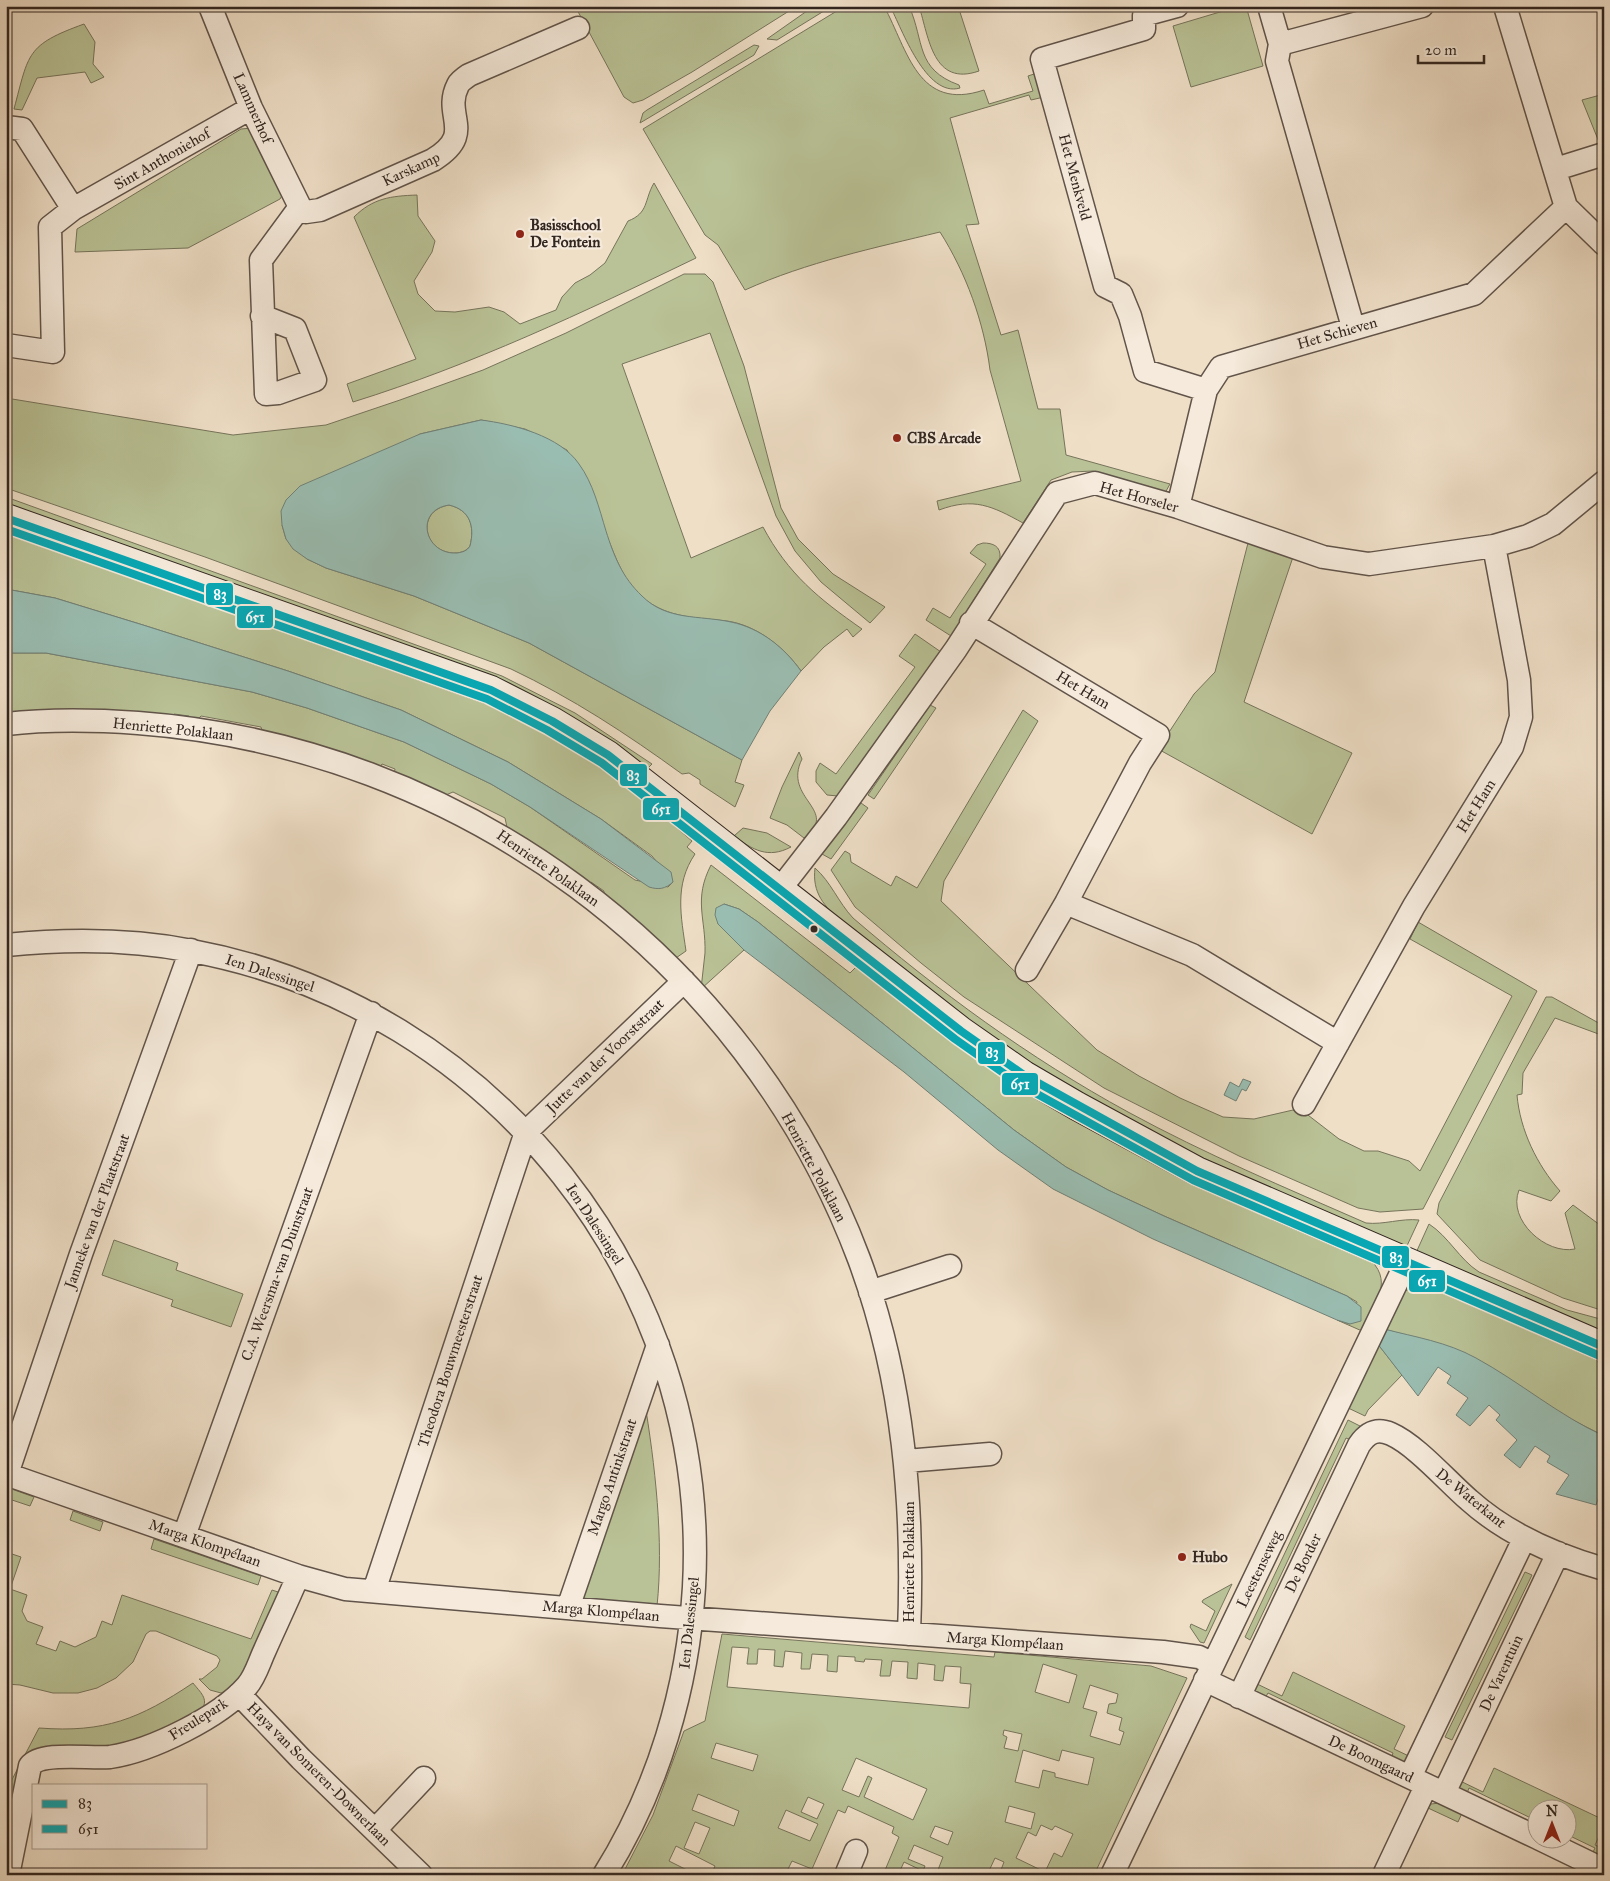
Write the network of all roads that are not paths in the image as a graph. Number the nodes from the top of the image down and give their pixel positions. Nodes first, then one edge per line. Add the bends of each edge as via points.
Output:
1 (210, 6) edge
2 (1176, 6) edge
3 (1268, 6) edge
4 (1422, 6) edge
5 (1505, 6) edge
6 (578, 28) dead end
7 (1280, 44) junction
8 (251, 108) junction
9 (6, 128) edge
10 (1604, 154) edge
11 (1556, 169) junction
12 (300, 207) junction
13 (1566, 207) junction
14 (73, 209) junction
15 (1604, 244) edge
16 (262, 316) dead end
17 (1353, 327) junction
18 (6, 345) edge
19 (1206, 390) junction
20 (1603, 483) edge
21 (1178, 507) junction
22 (6, 518) edge
23 (1494, 546) junction
24 (971, 623) junction
25 (6, 724) edge
26 (780, 889) junction
27 (1066, 903) junction
28 (6, 945) edge
29 (191, 950) junction
30 (1027, 970) dead end
31 (684, 981) junction
32 (371, 1013) junction
33 (1338, 1042) junction
34 (1304, 1104) dead end
35 (526, 1132) junction
36 (1406, 1263) junction
37 (950, 1266) dead end
38 (870, 1292) junction
39 (658, 1345) junction
40 (1604, 1347) edge
41 (1371, 1432) joint
42 (990, 1454) dead end
43 (906, 1461) junction
44 (6, 1474) edge
45 (184, 1536) junction
46 (1524, 1539) junction
47 (1558, 1553) junction
48 (1604, 1569) edge
49 (298, 1576) junction
50 (374, 1591) junction
51 (568, 1608) junction
52 (692, 1618) junction
53 (909, 1634) junction
54 (1209, 1672) junction
55 (238, 1694) junction
56 (1239, 1697) junction
57 (424, 1778) dead end
58 (1427, 1785) junction
59 (375, 1830) junction
60 (1528, 1833) edge
61 (1559, 1848) edge
62 (856, 1851) dead end
63 (1604, 1870) edge
64 (8, 1875) edge
65 (422, 1875) edge
66 (604, 1875) edge
67 (846, 1875) edge
68 (1112, 1875) edge
69 (1384, 1875) edge

1 - 8 street, Lammerhof
2 - 19 street, Het Menkveld via 1144,16 1144,29 1042,59 1105,286 1121,294 1145,372
3 - 7 street
4 - 7 street
5 - 11 street
6 - 12 street, Karskamp via 469,75 458,84 455,100 457,133 449,150 320,210 306,212
7 - 17 street via 1277,61
8 - 12 street, Lammerhof
8 - 14 street, Sint Anthoniehof
9 - 14 street via 22,129
10 - 11 street
11 - 13 street
12 - 16 street via 261,260
13 - 15 street
13 - 17 street, Het Schieven via 1474,294
14 - 18 street, Sint Anthoniehof via 50,227 53,352
17 - 19 street, Het Schieven via 1221,367
19 - 21 street, Het Schieven
20 - 23 street, Het Horseler via 1553,524 1528,536
21 - 23 street, Het Horseler via 1323,557 1369,564
21 - 24 street, Het Horseler via 1094,484 1057,494
22 - 26 street via 491,690 552,721 608,755
23 - 33 street, Het Ham via 1519,680 1522,717 1512,747 1414,906
24 - 26 street, Het Horseler via 951,656
24 - 27 street, Het Ham via 1158,735
25 - 31 street, Henriette Polaklaan via 118,722 208,731 312,753 385,779 453,809 529,852 600,904
26 - 36 street via 961,1031 1024,1075 1197,1171
27 - 30 street, Het Ham
27 - 33 street via 1192,956
28 - 29 street, Ien Dalessingel via 90,940
29 - 32 street, Ien Dalessingel via 283,975
29 - 44 street, Janneke van der Plaatstraat via 81,1254
31 - 35 street, Jutte van der Voorststraat
31 - 38 street, Henriette Polaklaan via 736,1041 788,1115 827,1185
32 - 35 street, Ien Dalessingel via 453,1066
32 - 45 street, C.A. Weersma-van Duinstraat
33 - 34 street, Het Ham
35 - 39 street, Ien Dalessingel via 590,1210 632,1283
35 - 50 street, Theodora Bouwmeesterstraat
36 - 40 street
36 - 54 street, Leestenseweg
37 - 38 street
38 - 43 street, Henriette Polaklaan via 894,1382
39 - 51 street, Margo Antinkstraat
39 - 52 street, Ien Dalessingel via 677,1407 692,1498 695,1563
41 - 46 street, De Waterkant via 1380,1431 1402,1441 1483,1512
41 - 56 street, De Border via 1359,1445
42 - 43 street
43 - 53 street, Henriette Polaklaan via 912,1564
44 - 45 street, Marga Klompélaan
45 - 49 street, Marga Klompélaan
46 - 47 street, De Waterkant
46 - 58 street
47 - 48 street, De Waterkant
47 - 58 street, De Varentuin
49 - 50 street, Marga Klompélaan via 344,1589
49 - 55 street, Freulepark via 253,1676
50 - 51 street, Marga Klompélaan
51 - 52 street, Marga Klompélaan
52 - 53 street, Marga Klompélaan
52 - 66 street, Ien Dalessingel via 673,1718 657,1766 638,1813
53 - 54 street, Marga Klompélaan via 1163,1652 1199,1657
54 - 56 street, De Boomgaard
54 - 68 street, Leestenseweg
55 - 59 street, Haya van Someren-Downerlaan
55 - 64 street, Freulepark via 189,1728 156,1744 113,1756 34,1761 30,1766
56 - 58 street, De Boomgaard
57 - 59 street
58 - 60 street, De Boomgaard
58 - 69 street
59 - 65 street, Haya van Someren-Downerlaan
61 - 63 street, De Boomgaard
62 - 67 street

